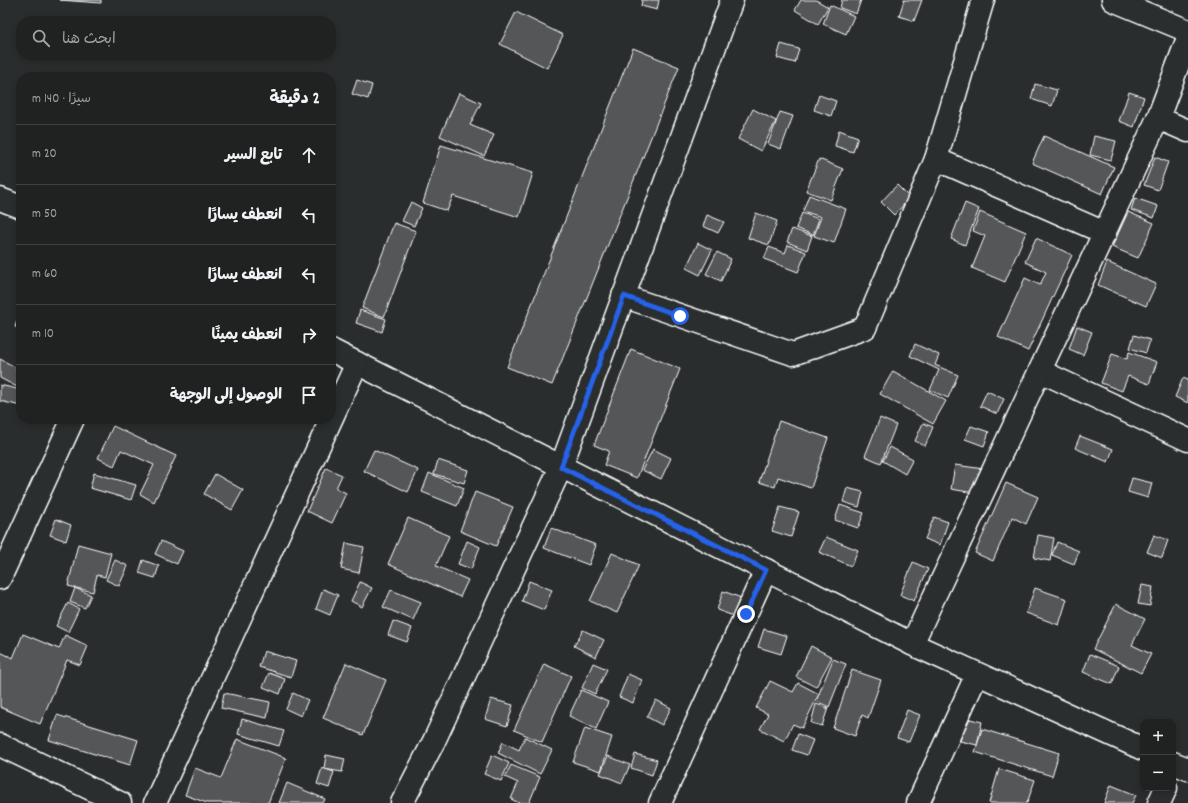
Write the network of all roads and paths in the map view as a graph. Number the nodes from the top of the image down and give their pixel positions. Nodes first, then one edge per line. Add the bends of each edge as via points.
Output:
1 (732, 0) edge
2 (983, 0) edge
3 (1114, 0) edge
4 (1188, 31) edge
5 (1188, 38) edge
6 (1158, 118) junction
7 (1188, 132) edge
8 (936, 159) junction
9 (0, 199) edge
10 (16, 205) edge
11 (1105, 233) junction
12 (624, 296) junction
13 (336, 353) edge
14 (357, 364) junction
15 (1040, 371) junction
16 (336, 410) edge
17 (71, 424) edge
18 (329, 424) edge
19 (1188, 440) edge
20 (561, 467) junction
21 (766, 570) junction
22 (0, 578) edge
23 (912, 644) junction
24 (977, 674) junction
25 (0, 745) edge
26 (1140, 748) edge
27 (1165, 791) edge
28 (120, 803) edge
29 (155, 803) edge
30 (402, 803) edge
31 (660, 803) edge
32 (918, 803) edge
33 (1159, 803) edge

1 - 12 street
2 - 8 street
3 - 4 street
5 - 6 street
6 - 7 street
6 - 11 street
8 - 11 street
8 - 12 street via 864,328 793,354
9 - 10 street
11 - 15 street
12 - 20 street
13 - 14 street
14 - 16 street
14 - 20 street
15 - 19 street
15 - 23 street
17 - 22 street
18 - 29 street
20 - 21 street
20 - 30 street via 434,741
21 - 23 street
21 - 31 street
23 - 24 street
24 - 26 street
24 - 32 street
25 - 28 street
27 - 33 street

